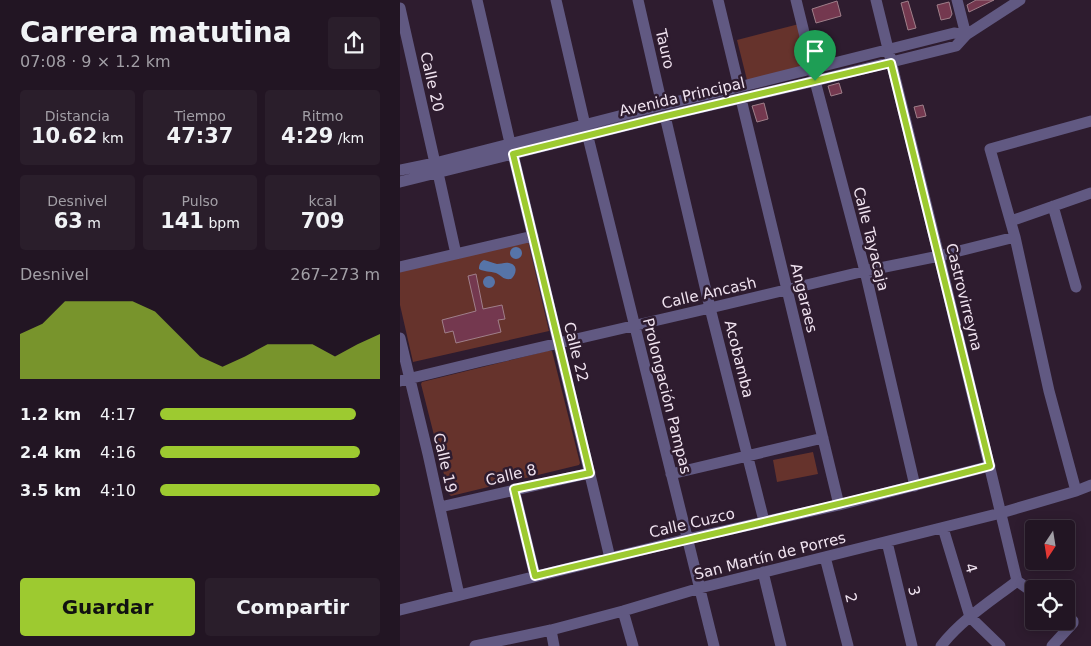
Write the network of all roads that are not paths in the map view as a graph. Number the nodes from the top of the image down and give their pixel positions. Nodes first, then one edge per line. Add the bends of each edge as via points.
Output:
1 (477, 0) edge
2 (556, 0) edge
3 (638, 0) edge
4 (718, 0) edge
5 (796, 0) edge
6 (876, 0) edge
7 (957, 0) edge
8 (1020, 0) edge
9 (400, 8) edge
10 (966, 35) junction
11 (888, 50) junction
12 (891, 63) junction
13 (813, 69) junction
14 (815, 81) junction
15 (740, 93) junction
16 (662, 105) junction
17 (666, 116) junction
18 (1091, 121) edge
19 (586, 130) junction
20 (512, 149) junction
21 (436, 168) junction
22 (400, 170) edge
23 (400, 182) edge
24 (1091, 193) edge
25 (1054, 206) junction
26 (1011, 221) junction
27 (533, 236) junction
28 (1015, 237) junction
29 (456, 254) junction
30 (939, 256) junction
31 (400, 267) edge
32 (864, 271) junction
33 (1076, 287) dead end
34 (787, 290) junction
35 (710, 308) junction
36 (634, 326) junction
37 (400, 338) edge
38 (558, 343) junction
39 (405, 380) edge
40 (822, 438) junction
41 (748, 456) junction
42 (990, 466) junction
43 (590, 473) junction
44 (672, 474) junction
45 (1091, 485) edge
46 (915, 486) junction
47 (514, 489) junction
48 (1074, 492) junction
49 (839, 504) junction
50 (440, 507) junction
51 (1001, 513) junction
52 (764, 521) junction
53 (943, 528) junction
54 (687, 539) junction
55 (887, 542) junction
56 (825, 557) junction
57 (610, 558) junction
58 (763, 572) junction
59 (535, 576) junction
60 (1017, 581) junction
61 (1025, 587) edge
62 (700, 588) junction
63 (459, 594) junction
64 (400, 610) edge
65 (623, 611) junction
66 (970, 616) junction
67 (550, 630) junction
68 (1067, 630) edge
69 (475, 646) edge
70 (554, 646) edge
71 (633, 646) edge
72 (714, 646) edge
73 (781, 646) edge
74 (848, 646) edge
75 (912, 646) edge
76 (941, 646) edge
77 (1000, 646) edge
78 (1052, 646) edge

1 - 20 street, Calle 22
2 - 19 street, Prolongación Pampas
3 - 16 street, Tauro
4 - 15 street, Angaraes
5 - 13 street, Calle Tayacaja
6 - 11 street, Castrovirreyna
7 - 10 street
8 - 10 street, Avenida Principal
9 - 21 street, Calle 20
10 - 11 street, Avenida Principal via 954,33
10 - 12 street, Avenida Principal via 956,46
11 - 12 street, Castrovirreyna
11 - 13 street, Avenida Principal
12 - 14 street, Avenida Principal
12 - 30 street, Castrovirreyna
13 - 14 street, Calle Tayacaja
13 - 15 street, Avenida Principal
14 - 15 street, Avenida Principal
14 - 32 street, Calle Tayacaja
15 - 16 street, Avenida Principal
15 - 17 street, Avenida Principal
15 - 34 street, Angaraes
16 - 19 street, Avenida Principal
17 - 19 street, Avenida Principal
17 - 35 street, Acobamba
18 - 26 street via 990,149
19 - 20 street, Avenida Principal
19 - 36 street, Prolongación Pampas
20 - 21 street, Avenida Principal
20 - 27 street, Calle 22
21 - 22 street, Avenida Principal
21 - 23 street, Avenida Principal
21 - 29 street, Calle 20
24 - 25 street
25 - 26 street
25 - 33 street
26 - 28 street
27 - 29 street
27 - 38 street, Calle 22
28 - 30 street, Calle Ancash
28 - 48 street
29 - 31 street
30 - 32 street, Calle Ancash
30 - 42 street, Castrovirreyna
32 - 34 street, Calle Ancash
32 - 46 street, Calle Tayacaja
34 - 35 street, Calle Ancash
34 - 40 street, Angaraes
35 - 36 street, Calle Ancash
35 - 41 street, Acobamba
36 - 38 street, Calle Ancash
36 - 44 street, Prolongación Pampas
37 - 39 street, Calle 19
38 - 39 street, Calle Ancash
38 - 43 street, Calle 22
39 - 50 street, Calle 19
40 - 41 street
40 - 49 street, Angaraes
41 - 44 street
41 - 52 street, Acobamba
42 - 46 street, Calle Cuzco
42 - 51 street, Castrovirreyna
43 - 47 street, Calle 8
43 - 57 street, Calle 22
44 - 54 street, Prolongación Pampas
45 - 48 street, San Martín de Porres
46 - 49 street, Calle Cuzco
47 - 50 street, Calle 8
47 - 59 street
48 - 51 street, San Martín de Porres
49 - 52 street, Calle Cuzco
50 - 63 street, Calle 19
51 - 53 street, San Martín de Porres
51 - 60 street, Castrovirreyna
52 - 54 street, Calle Cuzco
53 - 55 street, San Martín de Porres
53 - 66 street, 4
54 - 57 street, Calle Cuzco
54 - 62 street, Prolongación Pampas
55 - 56 street, San Martín de Porres
55 - 75 street, 3
56 - 58 street, San Martín de Porres
56 - 74 street, 2
57 - 59 street, Calle Cuzco
58 - 62 street, San Martín de Porres
58 - 73 street
59 - 63 street, Calle Cuzco
60 - 61 street
60 - 66 street
62 - 65 street, San Martín de Porres
62 - 72 street, Prolongación Pampas
63 - 64 street, Calle Cuzco
65 - 67 street, San Martín de Porres
65 - 71 street
66 - 76 street
66 - 77 street
67 - 69 street, San Martín de Porres
67 - 70 street
68 - 78 street

